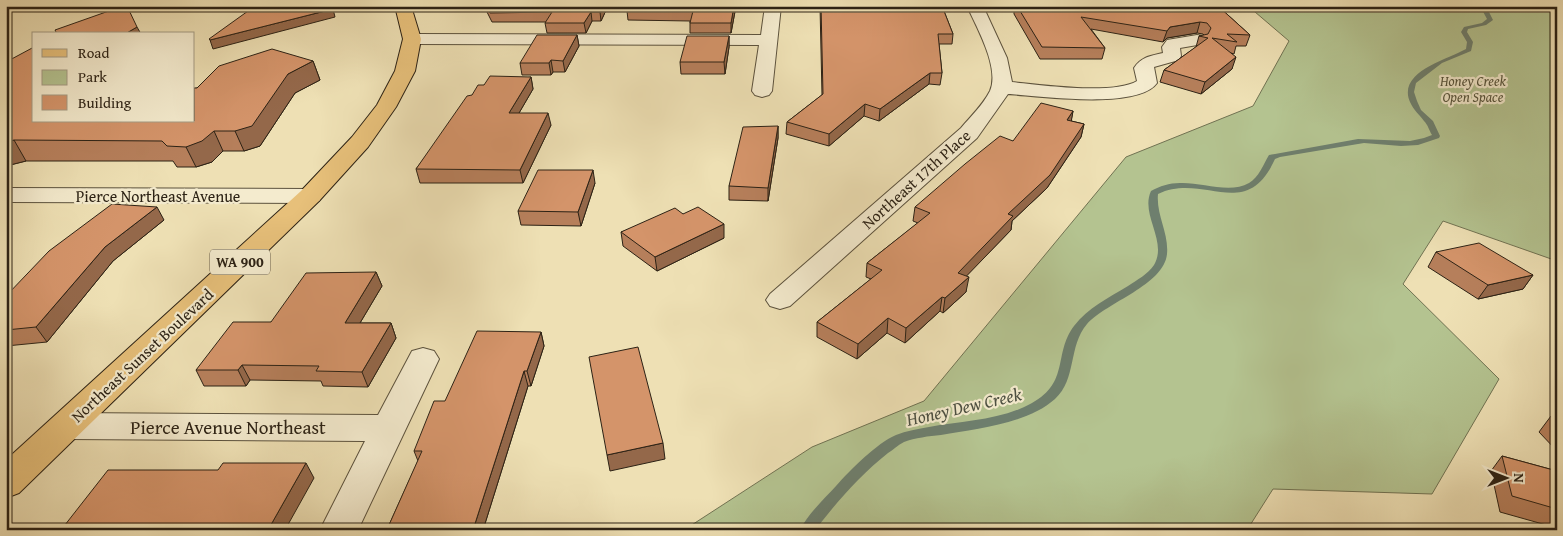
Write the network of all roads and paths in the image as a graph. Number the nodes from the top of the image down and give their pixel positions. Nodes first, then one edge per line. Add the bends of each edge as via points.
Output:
1 (403, 6) edge
2 (773, 6) edge
3 (975, 6) edge
4 (412, 39) junction
5 (769, 40) junction
6 (1197, 40) dead end
7 (1001, 87) junction
8 (762, 91) dead end
9 (6, 195) edge
10 (310, 196) junction
11 (780, 300) dead end
12 (423, 359) dead end
13 (67, 426) junction
14 (389, 428) junction
15 (6, 483) edge
16 (339, 530) edge

1 - 4 main road, Northeast Sunset Boulevard / WA 900
2 - 5 street
3 - 7 street via 998,59
4 - 5 street
4 - 10 main road, Northeast Sunset Boulevard / WA 900 via 405,71 386,106 360,142
5 - 8 street
6 - 7 street via 1173,44 1172,56 1147,63 1143,68 1147,83 1134,91 1096,93
7 - 11 street, Northeast 17th Place via 969,133
9 - 10 street, Pierce Northeast Avenue
10 - 13 main road, Northeast Sunset Boulevard / WA 900
12 - 14 street
13 - 14 street, Pierce Avenue Northeast
13 - 15 main road, Northeast Sunset Boulevard / WA 900
14 - 16 street

